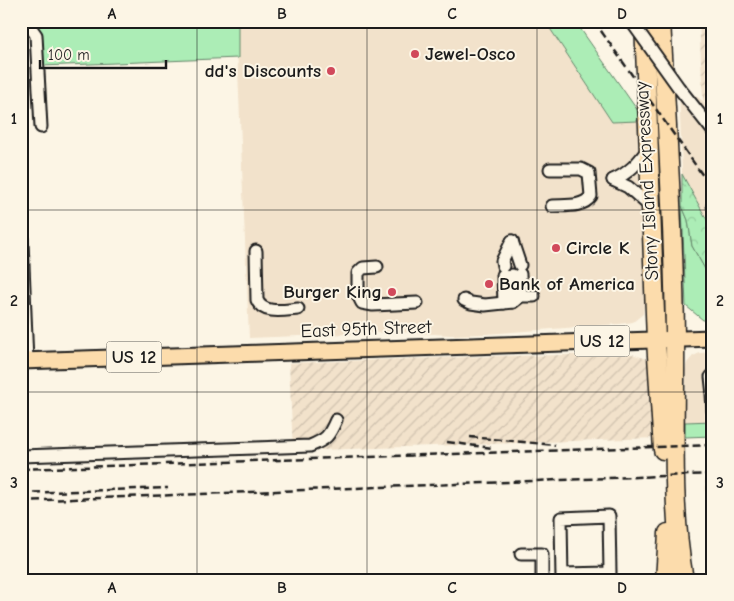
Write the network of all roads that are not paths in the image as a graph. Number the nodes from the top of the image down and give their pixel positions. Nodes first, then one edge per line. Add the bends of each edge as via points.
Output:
1 (26, 21) edge
2 (631, 21) edge
3 (644, 21) edge
4 (661, 21) edge
5 (646, 79) junction
6 (672, 84) junction
7 (41, 126) dead end
8 (713, 131) edge
9 (648, 149) junction
10 (550, 169) dead end
11 (552, 206) dead end
12 (651, 207) junction
13 (21, 217) edge
14 (512, 241) dead end
15 (256, 251) dead end
16 (377, 266) dead end
17 (511, 270) junction
18 (23, 294) edge
19 (534, 296) dead end
20 (464, 300) dead end
21 (513, 301) junction
22 (417, 303) dead end
23 (298, 309) dead end
24 (24, 334) edge
25 (713, 338) edge
26 (675, 339) junction
27 (656, 340) junction
28 (24, 361) edge
29 (713, 375) edge
30 (712, 395) edge
31 (713, 411) edge
32 (336, 420) dead end
33 (21, 456) edge
34 (520, 554) dead end
35 (562, 577) edge
36 (542, 580) edge
37 (665, 580) edge
38 (684, 580) edge

1 - 7 street via 36,35
2 - 6 street, bridge
3 - 5 highway, Stony Island Expressway
4 - 6 highway, Stony Island Expressway
5 - 6 street
5 - 9 highway, Stony Island Expressway
6 - 8 street
6 - 26 highway, Stony Island Expressway
9 - 12 highway, Stony Island Expressway
9 - 12 street via 637,165 614,180 628,187
10 - 11 street via 581,169 591,177 591,196 586,202
12 - 27 highway, Stony Island Expressway
13 - 18 street
14 - 17 street
15 - 23 street via 259,305 270,310
16 - 22 street via 362,268 358,273 358,296 362,302 373,305
17 - 21 street
17 - 21 street
18 - 24 street
19 - 21 street
20 - 21 street via 477,304
24 - 28 street
25 - 26 main road, East 95th Street / US 12
26 - 27 main road, East 95th Street / US 12
26 - 38 highway, Stony Island Expressway via 678,544
27 - 28 main road, East 95th Street / US 12
27 - 37 highway, Stony Island Expressway via 668,541
29 - 30 street
30 - 31 street
32 - 33 street via 325,440 310,446
34 - 36 street via 541,548
35 - 35 street via 610,573 609,516 561,518

